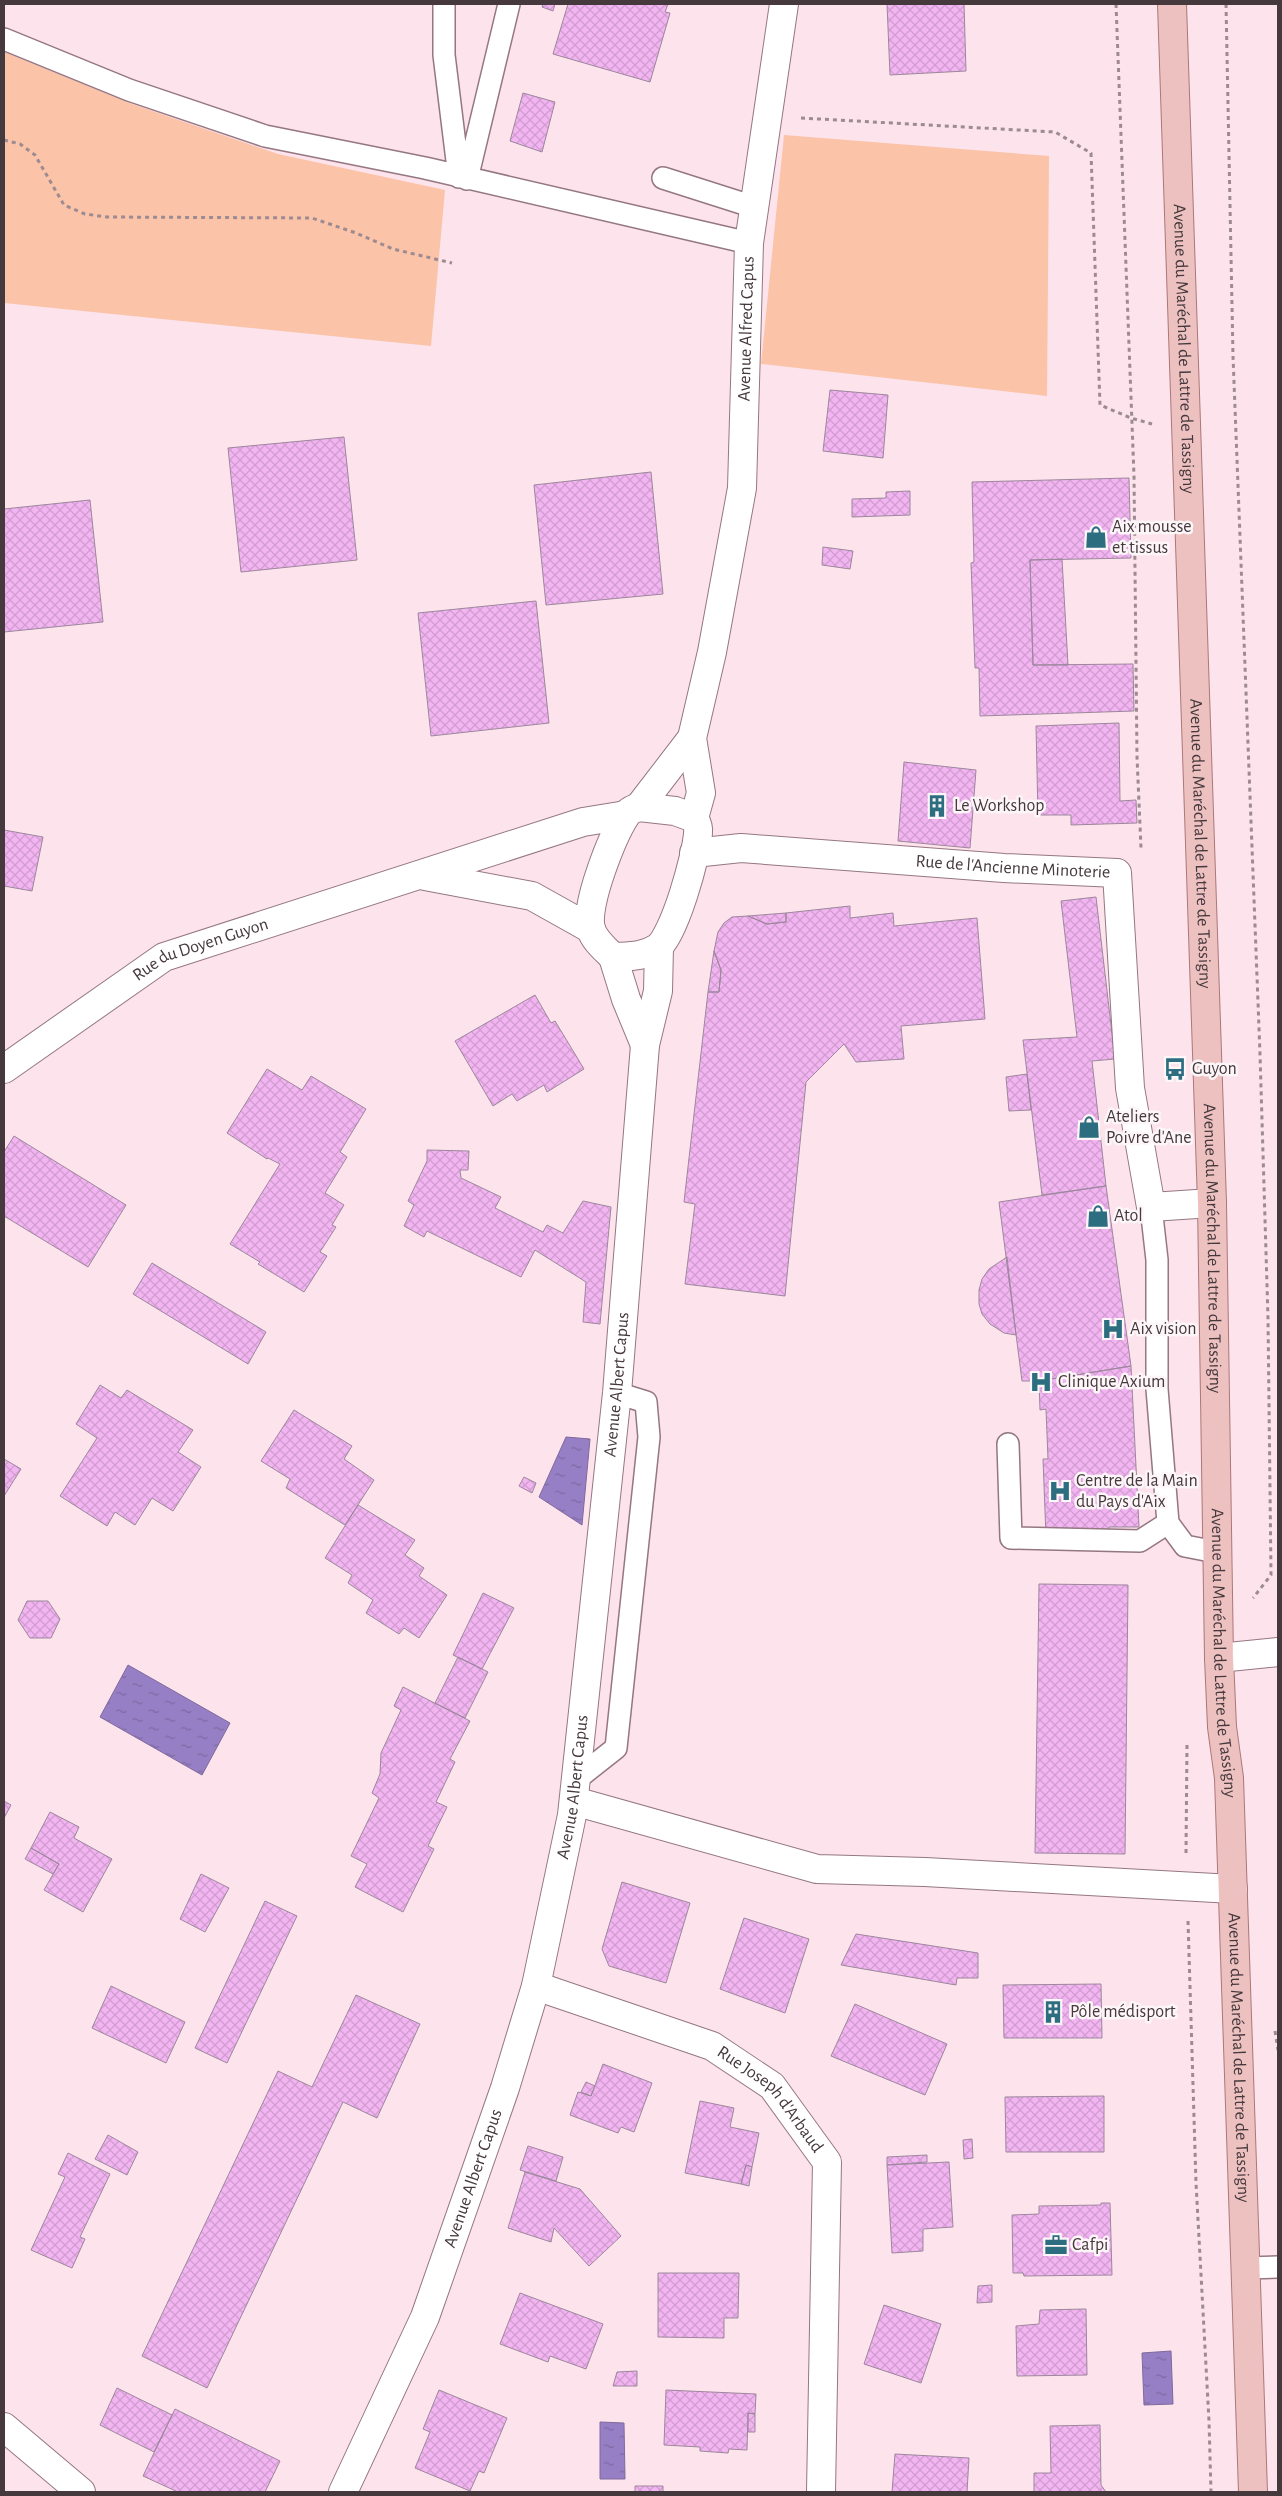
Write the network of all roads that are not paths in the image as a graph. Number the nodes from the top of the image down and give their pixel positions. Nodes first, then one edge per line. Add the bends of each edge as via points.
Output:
1 (444, 4) edge
2 (509, 4) edge
3 (784, 4) edge
4 (1172, 4) edge
5 (4, 39) edge
6 (463, 178) junction
7 (663, 178) dead end
8 (754, 207) junction
9 (749, 243) junction
10 (692, 738) junction
11 (633, 811) junction
12 (694, 818) junction
13 (694, 853) junction
14 (421, 876) junction
15 (591, 929) junction
16 (659, 947) junction
17 (613, 957) junction
18 (645, 1046) junction
19 (4, 1069) edge
20 (1212, 1204) junction
21 (1151, 1207) junction
22 (617, 1393) junction
23 (1008, 1444) dead end
24 (1168, 1523) junction
25 (1216, 1552) junction
26 (1278, 1652) edge
27 (1219, 1658) junction
28 (576, 1789) junction
29 (1233, 1889) junction
30 (536, 1986) junction
31 (1278, 2267) edge
32 (1245, 2268) junction
33 (4, 2427) edge
34 (81, 2492) edge
35 (343, 2492) edge
36 (821, 2492) edge
37 (1253, 2492) edge

1 - 6 lane via 444,55
2 - 6 lane
3 - 8 street, Avenue Alfred Capus
4 - 20 main road, Avenue du Maréchal de Lattre de Tassigny
5 - 6 lane via 129,90 265,136
6 - 9 lane
7 - 8 lane
8 - 9 street, Avenue Alfred Capus
9 - 10 street, Avenue Alfred Capus via 742,488 712,652
10 - 11 street
10 - 12 street via 701,793
11 - 12 street, Rue du Doyen Guyon via 675,811
11 - 14 street, Rue du Doyen Guyon via 583,822
11 - 15 street via 594,888
12 - 13 street via 698,832
13 - 16 street via 686,886 667,936
13 - 21 street, Rue de l'Ancienne Minoterie via 741,848 1004,868 1117,873 1130,1088
14 - 15 street, Rue du Doyen Guyon via 532,896
14 - 19 street, Rue du Doyen Guyon via 164,956
15 - 17 street
16 - 17 street via 640,956
16 - 18 street, Avenue Albert Capus via 658,991
17 - 18 street, Avenue Albert Capus
18 - 22 street, Avenue Albert Capus
20 - 21 street
20 - 25 main road, Avenue du Maréchal de Lattre de Tassigny
21 - 24 lane via 1157,1260 1157,1389
22 - 28 street, Avenue Albert Capus
22 - 28 lane via 646,1402 649,1437 616,1748
23 - 24 lane via 1011,1538 1140,1541
24 - 25 lane via 1185,1546
25 - 27 main road, Avenue du Maréchal de Lattre de Tassigny
26 - 27 street
27 - 29 main road, Avenue du Maréchal de Lattre de Tassigny via 1222,1727 1229,1778
28 - 29 street via 817,1869
28 - 30 street, Avenue Albert Capus
29 - 32 main road, Avenue du Maréchal de Lattre de Tassigny
30 - 35 street, Avenue Albert Capus via 505,2088 426,2317
30 - 36 street, Rue Joseph d'Arbaud via 712,2046 772,2086 827,2162
31 - 32 lane
32 - 37 main road, Avenue du Maréchal de Lattre de Tassigny
33 - 34 street

